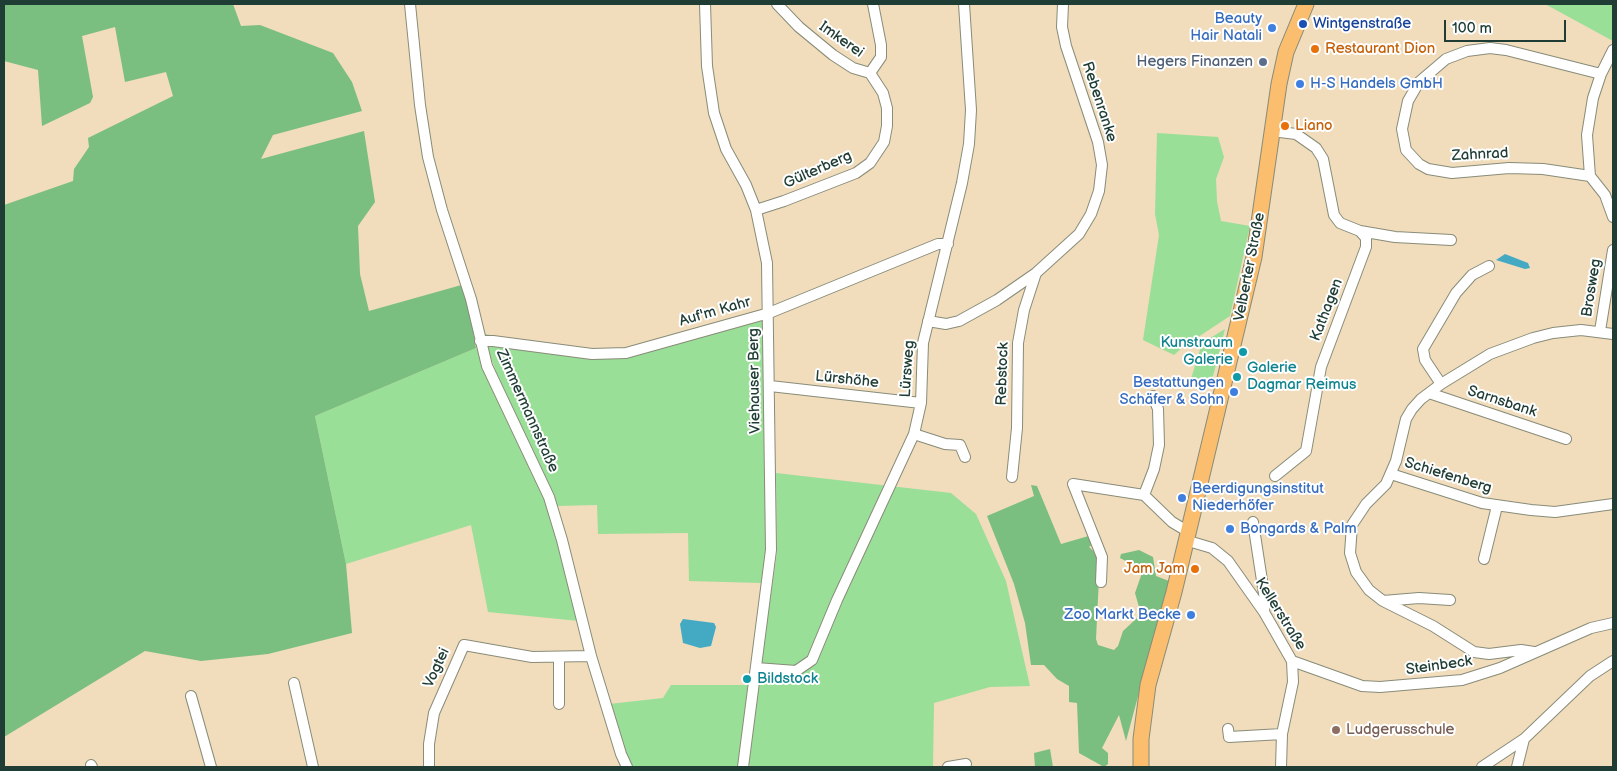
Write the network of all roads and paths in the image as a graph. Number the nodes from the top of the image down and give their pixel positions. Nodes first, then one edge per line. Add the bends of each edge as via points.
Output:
1 (410, 4) edge
2 (705, 4) edge
3 (777, 4) edge
4 (873, 4) edge
5 (964, 4) edge
6 (1063, 4) edge
7 (1306, 4) edge
8 (1613, 50) edge
9 (870, 73) junction
10 (1601, 74) junction
11 (1272, 131) junction
12 (1590, 176) junction
13 (756, 210) junction
14 (1613, 217) edge
15 (1360, 231) junction
16 (1451, 240) dead end
17 (948, 244) junction
18 (1613, 250) edge
19 (1489, 266) dead end
20 (1036, 273) junction
21 (768, 313) junction
22 (928, 321) junction
23 (1600, 331) junction
24 (1613, 334) edge
25 (480, 342) junction
26 (1441, 384) junction
27 (770, 386) junction
28 (1428, 393) junction
29 (1154, 396) dead end
30 (921, 402) junction
31 (914, 434) junction
32 (1566, 439) dead end
33 (965, 457) dead end
34 (1391, 474) junction
35 (1275, 476) dead end
36 (1012, 477) dead end
37 (1144, 495) junction
38 (1613, 504) edge
39 (1497, 506) junction
40 (1253, 522) dead end
41 (1186, 535) junction
42 (1484, 559) dead end
43 (1101, 582) dead end
44 (1450, 600) dead end
45 (1383, 601) junction
46 (1264, 612) junction
47 (1613, 623) edge
48 (1534, 652) junction
49 (591, 656) junction
50 (558, 657) junction
51 (1292, 661) junction
52 (1613, 661) edge
53 (756, 668) junction
54 (294, 683) dead end
55 (191, 696) dead end
56 (558, 704) dead end
57 (1228, 729) dead end
58 (1282, 734) junction
59 (1524, 739) junction
60 (966, 764) dead end
61 (211, 767) edge
62 (313, 767) edge
63 (429, 767) edge
64 (628, 767) edge
65 (743, 767) edge
66 (948, 767) edge
67 (1141, 767) edge
68 (1281, 767) edge
69 (1482, 767) edge
70 (1517, 767) edge

1 - 25 street, Zimmermannstraße via 428,157 471,299
2 - 13 street, Viehauser Berg via 708,74 714,114 726,150
3 - 9 street, Imkerei via 799,28 833,56 853,68
4 - 9 street via 881,57
5 - 17 street, Lürsweg via 971,110 969,144
6 - 20 street, Rebenranke via 1062,27 1066,46 1098,142 1102,165 1099,191 1079,234
7 - 11 main road, Velberter Straße via 1286,52
8 - 10 street
9 - 13 street, Gülterberg via 883,93 887,108 884,142 874,158 856,173
10 - 12 street via 1588,116
10 - 12 street, Zahnrad via 1506,50 1467,51 1446,59 1420,82 1408,101 1402,130 1406,150 1428,169 1452,173 1543,169
11 - 15 street via 1296,134 1316,148 1323,158 1334,215 1340,223
11 - 41 main road, Velberter Straße via 1254,256
12 - 14 street via 1605,195
13 - 21 street, Viehauser Berg via 766,251
15 - 16 street
15 - 35 street, Kathagen via 1366,238 1366,247 1321,366 1306,451
17 - 21 street, Auf'm Kahr via 938,244
17 - 22 street, Lürsweg
18 - 23 street, Brosweg
19 - 26 street via 1472,275 1456,293 1423,349 1425,360
20 - 22 street, Rebenranke via 959,321 946,324
20 - 36 street, Rebstock via 1018,343 1017,428
21 - 25 street, Auf'm Kahr via 610,355
21 - 27 street, Viehauser Berg
22 - 30 street, Lürsweg via 923,343
23 - 24 street
23 - 26 street via 1553,333 1516,344 1490,354
25 - 49 street, Zimmermannstraße via 486,366 549,497
26 - 28 street
27 - 30 street, Lürshöhe
27 - 53 street, Viehauser Berg via 771,550
28 - 32 street, Sarnsbank
28 - 34 street via 1406,419
29 - 37 street via 1158,409 1158,445 1154,469
30 - 31 street, Lürsweg
31 - 33 street via 944,444 960,445
31 - 53 street, Lürsweg via 837,600 816,655 796,671
34 - 39 street, Schiefenberg
34 - 45 street via 1352,525 1350,553 1356,572
37 - 41 street
37 - 43 street via 1073,484 1102,557
38 - 39 street, Schiefenberg via 1555,512
39 - 42 street, Schiefenberg
40 - 46 street
41 - 46 street, Kellerstraße via 1222,554
41 - 67 main road, Velberter Straße via 1148,685
44 - 45 street
45 - 48 street via 1433,626 1474,652
46 - 51 street, Kellerstraße
47 - 48 street, Steinbeck via 1598,625
48 - 51 street, Steinbeck via 1470,679 1380,687 1362,686
49 - 50 street, Vogtei
49 - 64 street, Zimmermannstraße via 621,754
50 - 56 street
50 - 63 street, Vogtei via 532,657 464,645 434,713
51 - 58 street, Kellerstraße via 1293,682
52 - 59 street via 1590,676
53 - 65 street, Viehauser Berg
54 - 62 street
55 - 61 street
57 - 58 street via 1229,737
58 - 68 street, Kellerstraße
59 - 69 street
59 - 70 street
60 - 66 street

